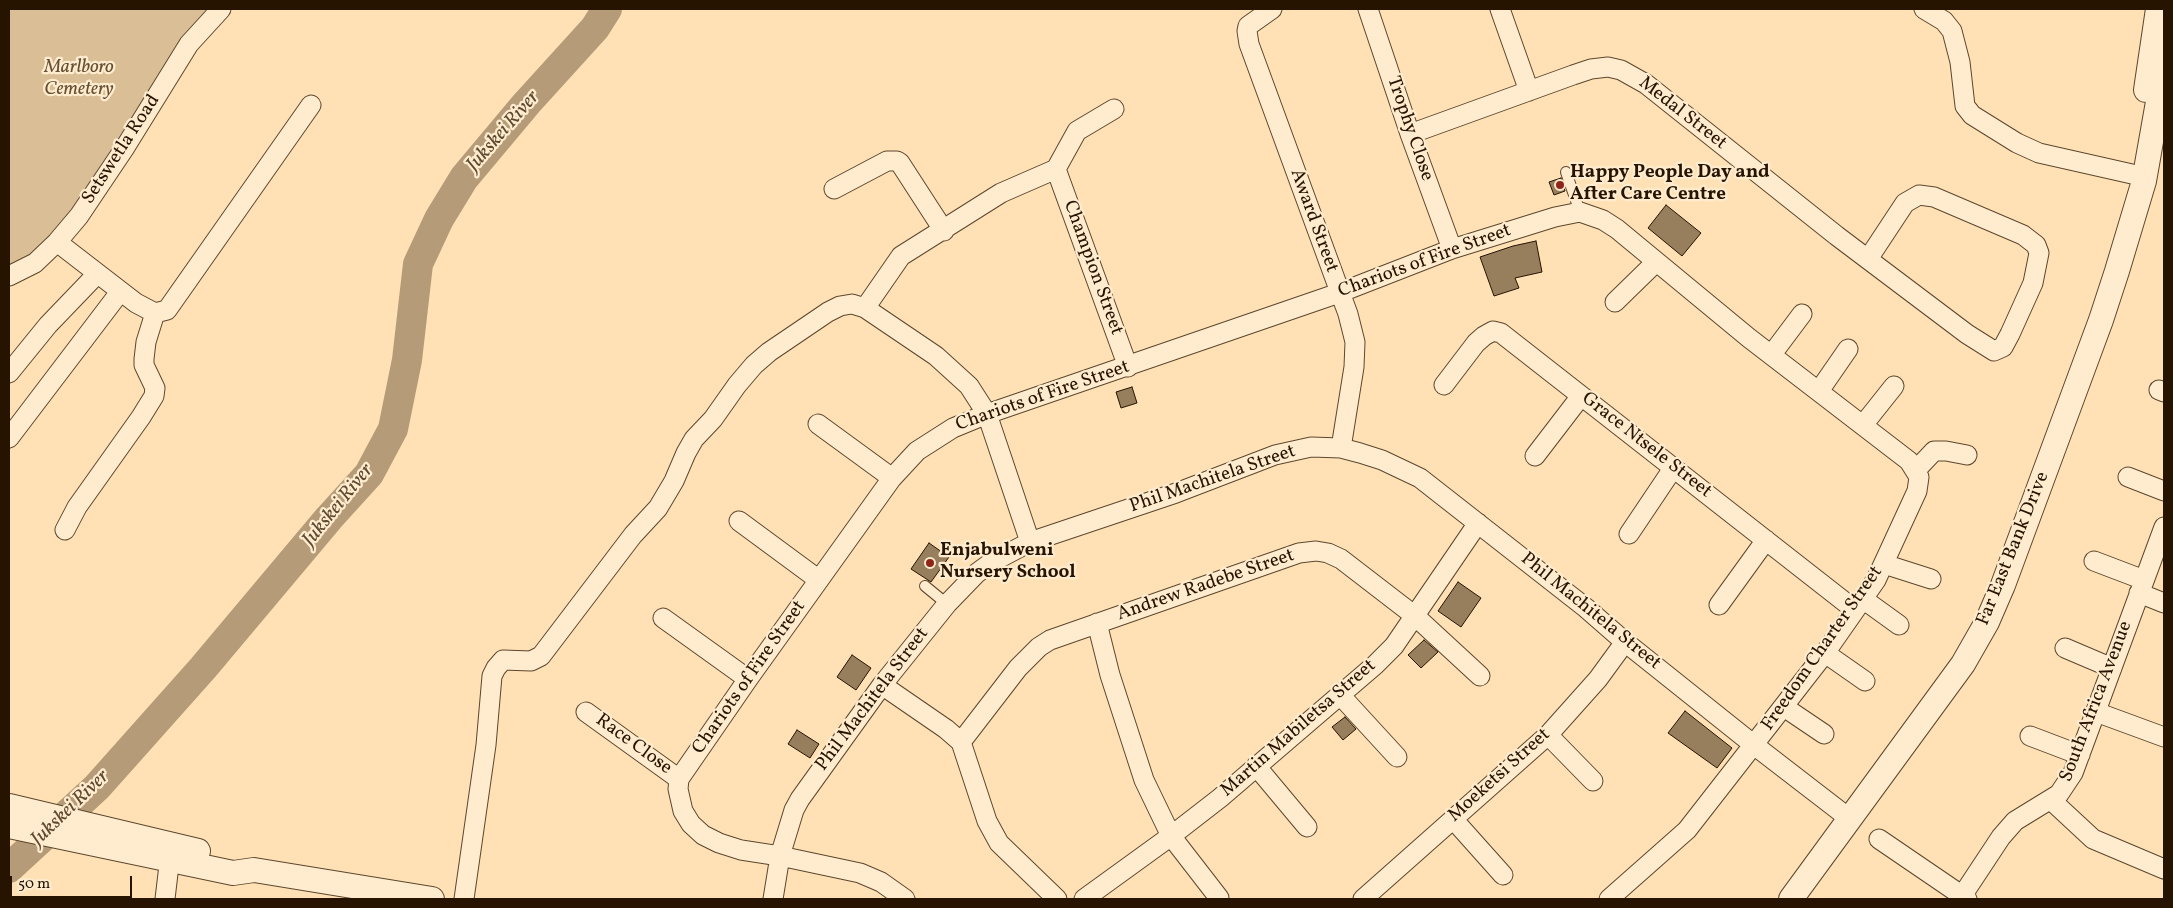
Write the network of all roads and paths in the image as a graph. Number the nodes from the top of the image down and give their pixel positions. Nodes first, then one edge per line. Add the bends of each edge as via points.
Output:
1 (221, 9) edge
2 (1272, 9) edge
3 (1368, 9) edge
4 (1500, 9) edge
5 (1924, 9) edge
6 (2158, 9) edge
7 (2164, 68) edge
8 (1529, 91) junction
9 (311, 104) dead end
10 (1114, 109) dead end
11 (1410, 134) junction
12 (1056, 169) junction
13 (1566, 172) dead end
14 (2132, 174) junction
15 (834, 189) dead end
16 (1580, 212) junction
17 (944, 231) junction
18 (2125, 241) junction
19 (57, 242) junction
20 (1452, 249) junction
21 (1868, 259) junction
22 (1656, 262) junction
23 (97, 274) junction
24 (9, 276) edge
25 (120, 292) junction
26 (1339, 293) junction
27 (1614, 302) dead end
28 (866, 308) junction
29 (155, 313) junction
30 (1802, 314) dead end
31 (1848, 349) dead end
32 (1772, 354) junction
33 (1128, 367) junction
34 (9, 373) edge
35 (1444, 385) dead end
36 (1894, 386) dead end
37 (1819, 391) junction
38 (1581, 396) junction
39 (987, 414) junction
40 (818, 424) dead end
41 (1863, 425) junction
42 (9, 438) edge
43 (1341, 448) junction
44 (1967, 455) dead end
45 (1535, 456) dead end
46 (1674, 468) junction
47 (1916, 470) junction
48 (2128, 476) dead end
49 (892, 478) junction
50 (2164, 491) edge
51 (739, 521) dead end
52 (1478, 523) junction
53 (2164, 526) edge
54 (65, 530) dead end
55 (1629, 534) dead end
56 (1766, 540) junction
57 (1030, 542) junction
58 (2094, 561) dead end
59 (1884, 564) junction
60 (1931, 579) dead end
61 (819, 580) junction
62 (925, 586) dead end
63 (2141, 587) junction
64 (2164, 603) edge
65 (947, 604) junction
66 (1859, 604) junction
67 (1719, 605) dead end
68 (1415, 616) junction
69 (663, 618) dead end
70 (1097, 623) junction
71 (1899, 625) dead end
72 (1625, 642) junction
73 (2065, 648) dead end
74 (1825, 653) junction
75 (2112, 668) junction
76 (1480, 676) dead end
77 (748, 679) junction
78 (1865, 681) dead end
79 (882, 685) junction
80 (1341, 696) junction
81 (1784, 707) junction
82 (586, 712) dead end
83 (2096, 712) junction
84 (1824, 734) dead end
85 (1548, 735) junction
86 (2030, 736) dead end
87 (2164, 737) edge
88 (961, 742) junction
89 (1754, 745) junction
90 (2080, 755) junction
91 (1396, 757) dead end
92 (1256, 766) junction
93 (679, 779) junction
94 (1592, 781) dead end
95 (2051, 800) junction
96 (9, 806) edge
97 (1453, 819) junction
98 (1850, 819) junction
99 (9, 826) edge
100 (1307, 827) dead end
101 (1172, 836) junction
102 (1879, 839) dead end
103 (129, 843) junction
104 (171, 852) junction
105 (780, 856) junction
106 (2164, 869) edge
107 (1503, 875) dead end
108 (1219, 898) edge
109 (1963, 898) edge
110 (165, 899) edge
111 (432, 899) edge
112 (464, 899) edge
113 (773, 899) edge
114 (905, 899) edge
115 (1057, 899) edge
116 (1084, 899) edge
117 (1364, 899) edge
118 (1609, 899) edge
119 (1791, 899) edge

1 - 19 street, Setswetla Road via 189,44 91,199
2 - 26 street, Award Street via 1248,26 1249,44
3 - 11 street, Trophy Close
4 - 8 street
5 - 14 street via 1944,21 1952,31 1960,62 1965,106 1972,115 2016,143 2039,153
6 - 14 street, Far East Bank Drive
7 - 18 street, Far East Bank Drive via 2146,172
8 - 11 street, Medal Street
8 - 21 street, Medal Street via 1591,69 1608,67 1632,75
9 - 29 street via 177,297 167,310
10 - 12 street via 1077,131
11 - 20 street, Trophy Close
12 - 17 street via 1001,194
12 - 33 street, Champion Street
13 - 16 lane
14 - 18 street, Far East Bank Drive
15 - 17 street via 887,161 897,161
16 - 20 street, Chariots of Fire Street
16 - 22 street via 1610,224
17 - 28 street via 901,256
18 - 98 street, Far East Bank Drive via 2100,320 1987,622 1963,664
19 - 23 street
19 - 24 street, Setswetla Road via 35,263
20 - 26 street, Chariots of Fire Street
21 - 21 street, Medal Street via 1967,334 1997,351 2003,346 2033,283 2038,253 2032,240 1934,197 1918,194 1905,203
22 - 27 street
22 - 32 street
23 - 25 street
23 - 34 street via 48,325
25 - 29 street
25 - 42 street
26 - 33 street, Chariots of Fire Street
26 - 43 street, Award Street via 1353,333 1355,352
28 - 39 street via 954,370
28 - 112 street via 852,304 828,312 754,365 694,439 658,508 633,534 541,656 532,661 503,660 496,668 492,676 486,745
29 - 54 street via 144,359 155,388 154,396 77,507
30 - 32 street
31 - 37 street
32 - 37 street
33 - 39 street, Chariots of Fire Street
35 - 38 street, Grace Ntsele Street via 1476,343 1493,332 1513,341
36 - 41 street
37 - 41 street
38 - 45 street
38 - 46 street, Grace Ntsele Street
39 - 49 street, Chariots of Fire Street via 933,439
39 - 57 street
40 - 49 street
41 - 47 street
43 - 52 street, Phil Machitela Street via 1406,470
43 - 57 street, Phil Machitela Street via 1311,447 1275,455 1176,493
44 - 47 street via 1934,451
46 - 55 street
46 - 56 street, Grace Ntsele Street
47 - 59 street, Freedom Charter Street via 1919,477 1917,491
48 - 50 street
49 - 61 street, Chariots of Fire Street
51 - 61 street
52 - 68 street, Martin Mabiletsa Street
52 - 72 street, Phil Machitela Street
53 - 63 street, South Africa Avenue
56 - 66 street, Grace Ntsele Street
56 - 67 street
57 - 65 street, Phil Machitela Street via 977,573
58 - 63 street
59 - 60 street
59 - 66 street, Freedom Charter Street
61 - 77 street, Chariots of Fire Street
62 - 65 lane
63 - 64 street
63 - 75 street, South Africa Avenue
65 - 79 street, Phil Machitela Street
66 - 71 street, Grace Ntsele Street
66 - 74 street, Freedom Charter Street
68 - 70 street, Andrew Radebe Street via 1341,559 1316,551 1299,553
68 - 76 street, Andrew Radebe Street
68 - 80 street, Martin Mabiletsa Street via 1394,646
69 - 77 street
70 - 88 street, Andrew Radebe Street via 1039,647 1018,668
70 - 101 street, Andrew Radebe Street via 1144,780
72 - 85 street, Moeketsi Street via 1598,679
72 - 89 street, Phil Machitela Street
73 - 75 street
74 - 78 street
74 - 81 street, Freedom Charter Street
75 - 83 street, South Africa Avenue
77 - 93 street, Chariots of Fire Street
79 - 88 street
79 - 105 street, Phil Machitela Street via 800,799
80 - 91 street
80 - 92 street, Martin Mabiletsa Street
81 - 84 street
81 - 89 street, Freedom Charter Street
82 - 93 street, Race Close
83 - 87 street
83 - 90 street, South Africa Avenue
85 - 94 street
85 - 97 street, Moeketsi Street
86 - 90 street
88 - 115 street via 987,821 999,843
89 - 98 street, Phil Machitela Street
89 - 118 street, Freedom Charter Street via 1687,830
90 - 95 street, South Africa Avenue via 2065,788
92 - 100 street
92 - 101 street, Martin Mabiletsa Street
93 - 105 street via 683,811 703,835 741,850
95 - 106 street via 2093,839
95 - 109 street, South Africa Avenue via 2032,809 2005,832
96 - 103 street
97 - 107 street
97 - 117 street, Moeketsi Street
98 - 119 street, Far East Bank Drive
99 - 103 street
101 - 108 street, Andrew Radebe Street
101 - 116 street, Martin Mabiletsa Street
102 - 109 street
103 - 104 street
104 - 110 street
104 - 111 street via 233,873 254,870
105 - 113 street, Phil Machitela Street
105 - 114 street via 860,872

